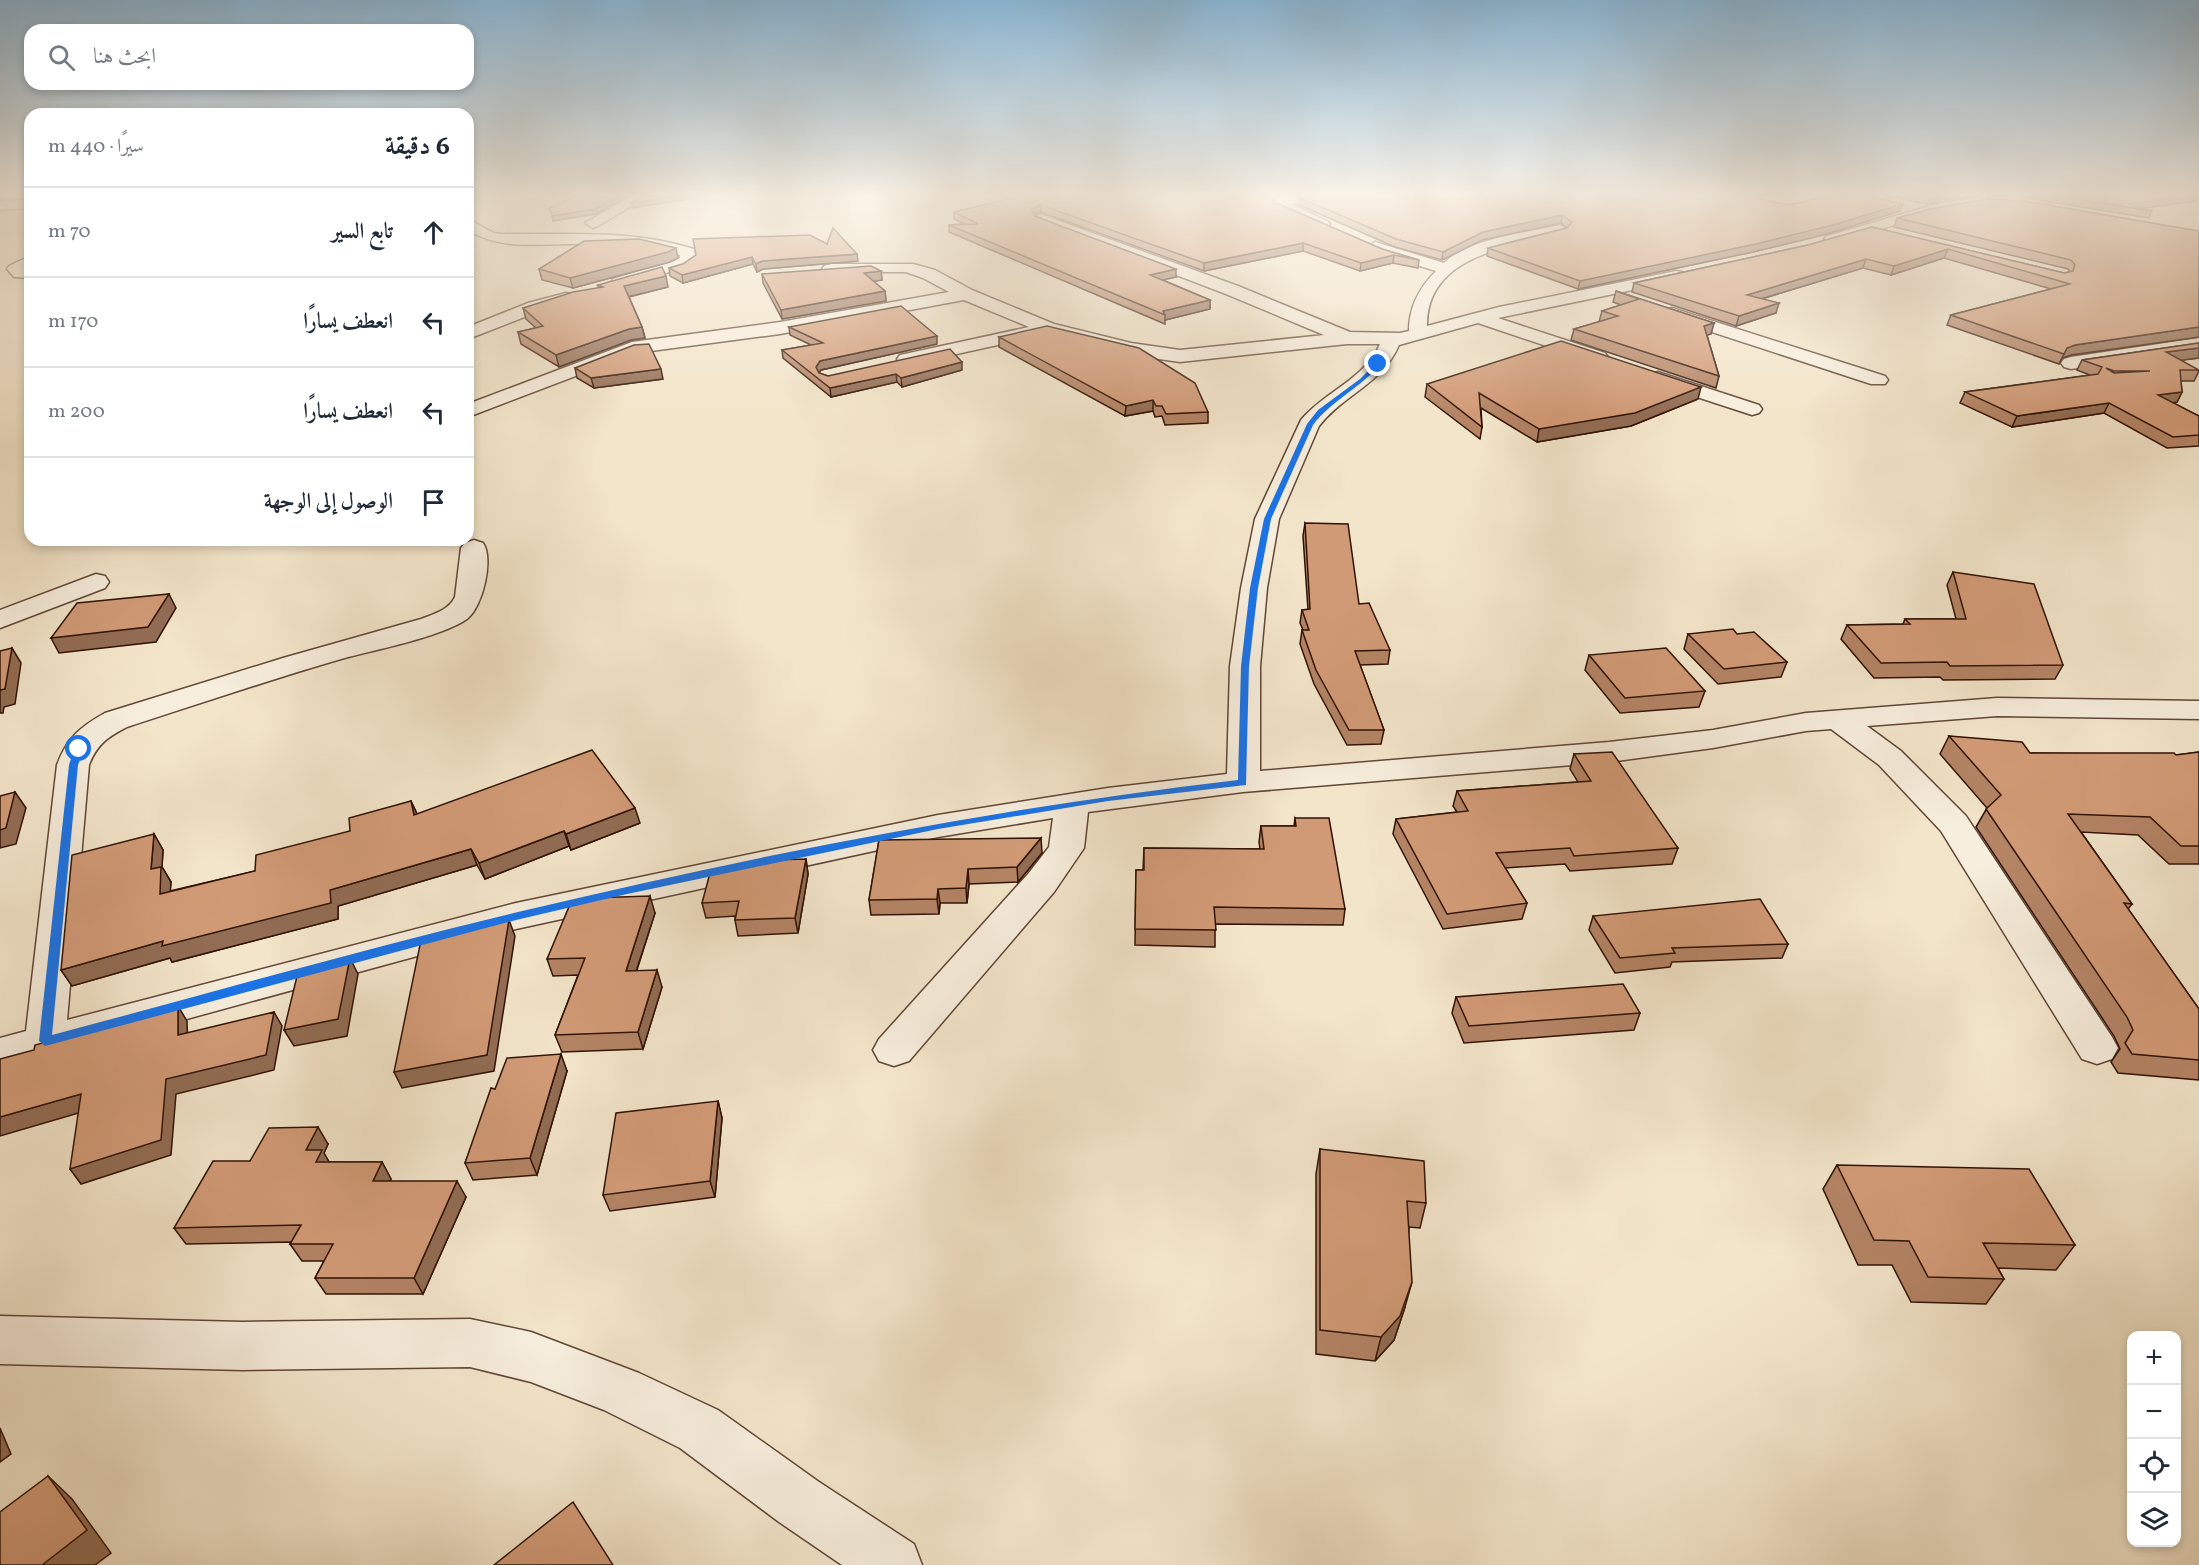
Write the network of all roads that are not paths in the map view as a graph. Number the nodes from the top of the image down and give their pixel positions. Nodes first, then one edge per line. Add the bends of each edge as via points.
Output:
1 (670, 269) edge
2 (861, 269) edge
3 (913, 269) edge
4 (1176, 269) edge
5 (1448, 269) edge
6 (816, 271) edge
7 (1698, 272) edge
8 (608, 287) edge
9 (1604, 291) junction
10 (586, 292) edge
11 (966, 294) junction
12 (1480, 318) junction
13 (1047, 328) junction
14 (474, 331) edge
15 (1418, 335) junction
16 (1347, 338) junction
17 (1391, 340) junction
18 (2199, 344) edge
19 (886, 363) edge
20 (1616, 363) edge
21 (2071, 363) edge
22 (1639, 371) edge
23 (1878, 380) dead end
24 (474, 409) edge
25 (1752, 409) dead end
26 (474, 548) dead end
27 (96, 582) dead end
28 (0, 620) edge
29 (2199, 710) edge
30 (1837, 720) junction
31 (1243, 782) junction
32 (1072, 804) junction
33 (45, 1041) junction
34 (2097, 1048) dead end
35 (894, 1050) dead end
36 (0, 1054) edge
37 (0, 1340) edge
38 (893, 1565) edge

1 - 8 street
2 - 6 street
3 - 11 street
4 - 16 street
5 - 15 street via 1431,285 1422,303
7 - 9 street
9 - 12 street
9 - 23 street
10 - 14 street
11 - 13 street
11 - 24 street via 632,348
12 - 15 street
12 - 20 street
13 - 16 street via 1131,349 1180,356
13 - 19 street
15 - 17 street
16 - 17 street
17 - 31 street via 1378,364 1362,381 1320,411 1310,425 1267,519 1245,666
18 - 21 street
22 - 25 street
26 - 33 street via 466,599 462,609 452,616 116,720 94,732 79,749 73,765
27 - 28 street
29 - 30 street via 1997,707
30 - 31 street via 1609,752
30 - 34 street via 1890,758 1954,824
31 - 32 street
32 - 33 street via 938,826 516,916
32 - 35 street via 1066,848 1041,883
33 - 36 street
37 - 38 street via 243,1346 470,1343 531,1357 620,1391 699,1429

